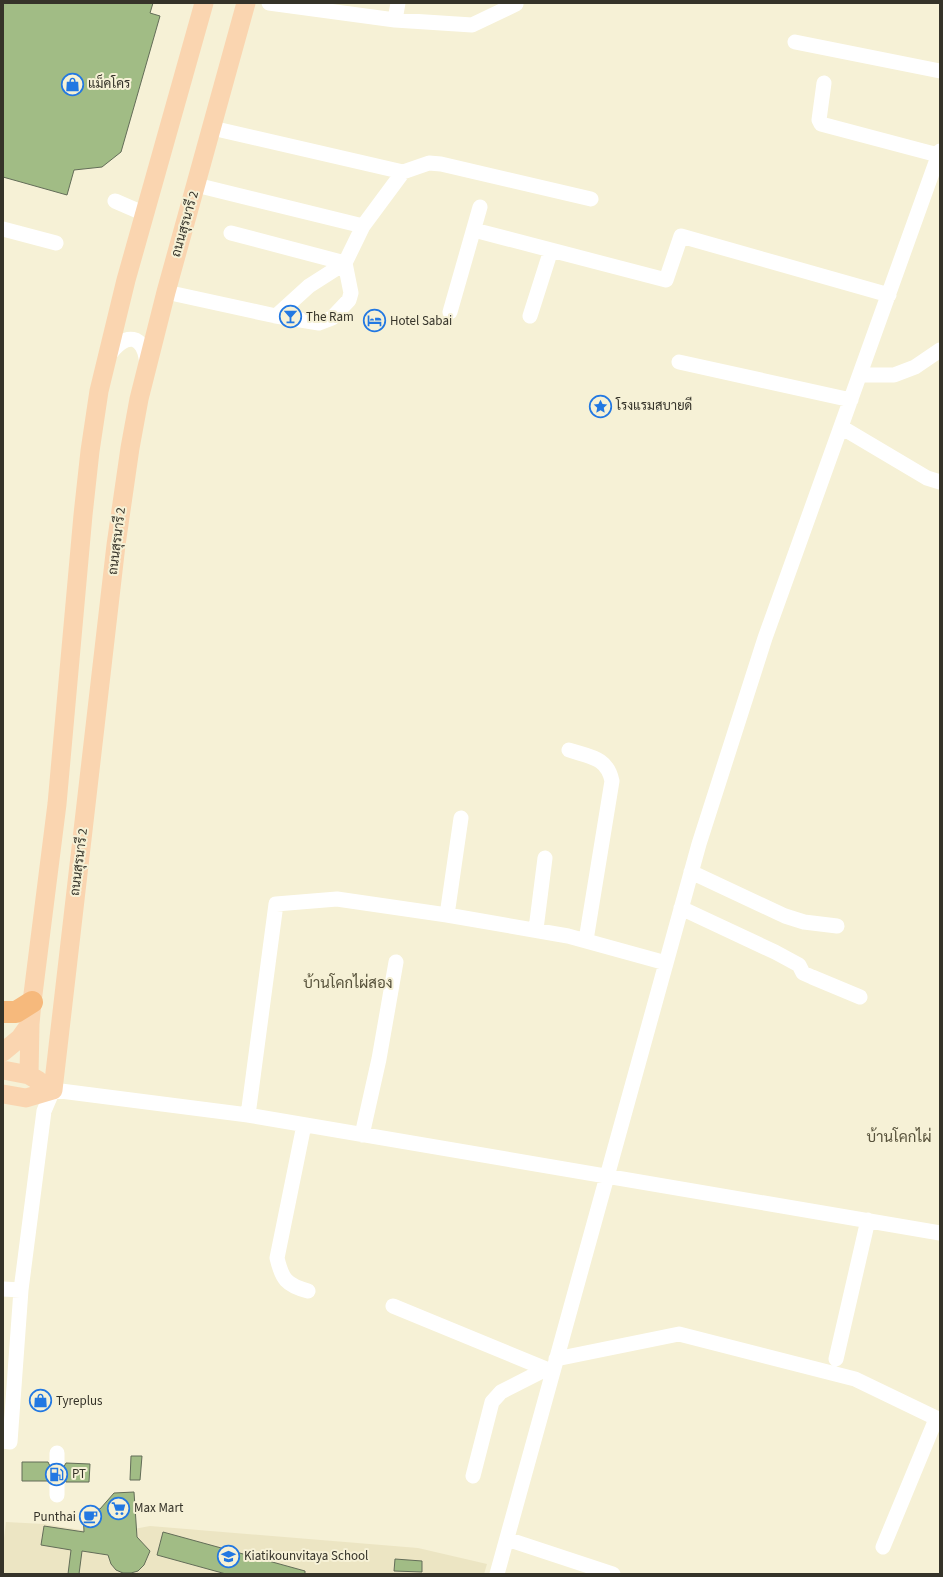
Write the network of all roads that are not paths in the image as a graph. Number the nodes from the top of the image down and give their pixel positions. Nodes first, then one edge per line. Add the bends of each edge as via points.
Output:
1 (204, 3) edge
2 (246, 3) edge
3 (269, 3) edge
4 (398, 3) edge
5 (516, 4) dead end
6 (395, 20) junction
7 (795, 42) dead end
8 (940, 71) edge
9 (824, 83) dead end
10 (212, 128) junction
11 (939, 153) edge
12 (403, 172) junction
13 (196, 185) junction
14 (591, 200) dead end
15 (114, 201) dead end
16 (480, 207) dead end
17 (145, 214) junction
18 (363, 226) junction
19 (3, 229) edge
20 (474, 230) junction
21 (231, 233) dead end
22 (56, 243) dead end
23 (551, 250) junction
24 (345, 263) junction
25 (166, 292) junction
26 (889, 295) junction
27 (450, 312) dead end
28 (276, 316) junction
29 (530, 316) dead end
30 (940, 350) edge
31 (106, 359) junction
32 (679, 362) dead end
33 (147, 366) junction
34 (860, 375) junction
35 (851, 400) junction
36 (841, 427) junction
37 (940, 482) edge
38 (569, 750) dead end
39 (461, 818) dead end
40 (545, 858) dead end
41 (691, 872) junction
42 (681, 908) junction
43 (448, 915) junction
44 (837, 926) dead end
45 (536, 929) junction
46 (586, 940) junction
47 (396, 962) dead end
48 (666, 963) junction
49 (860, 997) dead end
50 (32, 1002) junction
51 (3, 1012) edge
52 (30, 1024) junction
53 (3, 1052) edge
54 (3, 1070) edge
55 (30, 1075) junction
56 (53, 1090) junction
57 (3, 1094) edge
58 (248, 1115) junction
59 (304, 1125) junction
60 (362, 1135) junction
61 (606, 1176) junction
62 (868, 1220) junction
63 (940, 1232) edge
64 (3, 1289) edge
65 (21, 1290) junction
66 (308, 1291) dead end
67 (393, 1306) dead end
68 (836, 1359) dead end
69 (552, 1366) junction
70 (938, 1420) edge
71 (3, 1441) edge
72 (473, 1476) dead end
73 (507, 1539) junction
74 (883, 1547) dead end
75 (593, 1571) edge
76 (497, 1574) edge
77 (613, 1574) edge

1 - 17 main road
2 - 10 main road, ถนนสุรนารี 2
3 - 6 street
4 - 6 street
5 - 6 street via 472,25
7 - 8 street
9 - 11 street via 819,120 821,124
10 - 12 street
10 - 13 main road, ถนนสุรนารี 2
11 - 26 street
12 - 14 street via 429,163 440,164
12 - 18 street
13 - 18 street
13 - 25 main road, ถนนสุรนารี 2
15 - 17 street
16 - 20 street
17 - 31 main road
18 - 24 street
19 - 22 street
20 - 23 street
20 - 27 street
21 - 24 street
23 - 26 street via 666,280 681,236
23 - 29 street
24 - 28 street via 309,286
24 - 28 street via 351,294 349,300 332,318 319,323
25 - 28 street
25 - 33 main road, ถนนสุรนารี 2
26 - 34 street
30 - 34 street via 915,367 894,375
31 - 33 street via 124,340 133,339 142,345 146,352
31 - 50 main road via 90,451 57,804
32 - 35 street
33 - 56 main road, ถนนสุรนารี 2 via 130,448 116,545
34 - 35 street
35 - 36 street
36 - 37 street via 927,478
36 - 41 street via 765,638
38 - 46 street via 604,763 610,770 612,781
39 - 43 street
40 - 45 street
41 - 42 street
41 - 44 street via 785,916 804,922
42 - 48 street
42 - 49 street via 775,952 799,965 803,973 812,978
43 - 45 street
43 - 58 street via 337,899 276,904
45 - 46 street
46 - 48 street
47 - 60 street
48 - 61 street
50 - 51 highway via 16,1012
50 - 52 main road
52 - 53 main road via 20,1038
52 - 55 main road
54 - 55 main road
55 - 56 main road
56 - 57 main road via 26,1098
56 - 58 street
56 - 65 street via 44,1111
58 - 59 street
59 - 60 street
59 - 66 street via 277,1258 286,1282
60 - 61 street
61 - 62 street
61 - 69 street
62 - 63 street
62 - 68 street
64 - 65 street
65 - 71 street via 10,1442
67 - 69 street
69 - 70 street via 679,1334 854,1379
69 - 72 street via 496,1396 492,1402
69 - 73 street
70 - 74 street
73 - 75 street
73 - 76 street
75 - 77 street

